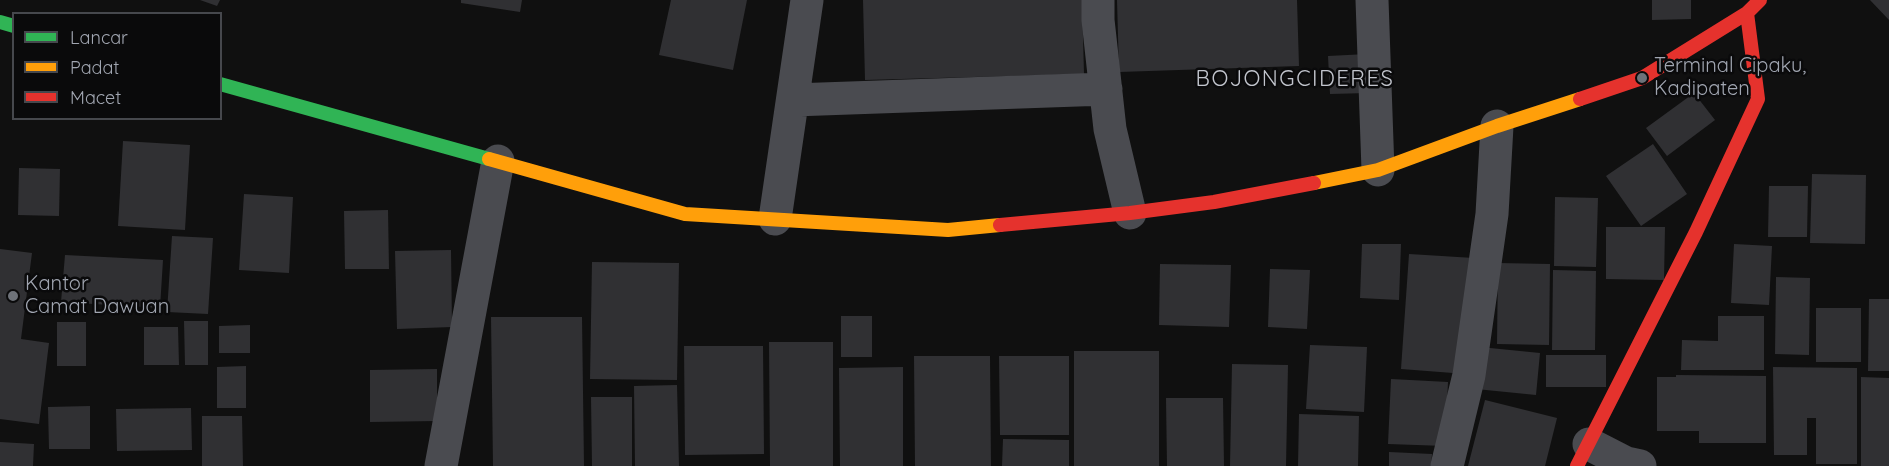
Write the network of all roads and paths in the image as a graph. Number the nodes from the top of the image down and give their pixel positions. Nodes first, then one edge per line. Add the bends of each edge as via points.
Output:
1 (807, 0) edge
2 (1098, 0) edge
3 (1372, 0) edge
4 (1760, 0) edge
5 (1747, 13) junction
6 (222, 85) edge
7 (1106, 89) junction
8 (793, 100) junction
9 (1497, 126) junction
10 (498, 161) junction
11 (1378, 170) junction
12 (1130, 213) junction
13 (775, 219) junction
14 (1583, 455) edge
15 (441, 466) edge
16 (1447, 466) edge
17 (1640, 466) edge

1 - 8 street
2 - 7 street
3 - 11 street
4 - 5 main road
5 - 9 main road via 1642,78
5 - 14 main road via 1758,99 1696,232
6 - 10 main road
7 - 8 street
7 - 12 street via 1110,129
8 - 13 street
9 - 11 main road
9 - 16 street via 1489,237 1468,375
10 - 13 main road via 685,214
10 - 15 street
11 - 12 main road
12 - 13 main road via 948,231
14 - 17 street

